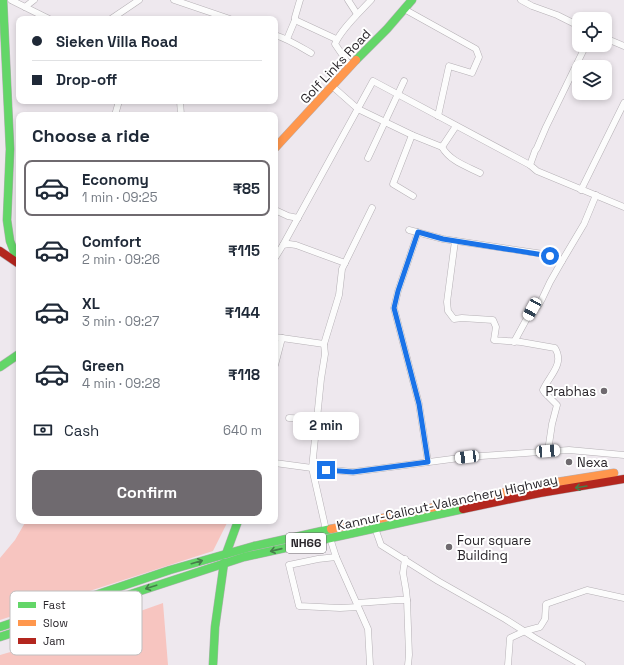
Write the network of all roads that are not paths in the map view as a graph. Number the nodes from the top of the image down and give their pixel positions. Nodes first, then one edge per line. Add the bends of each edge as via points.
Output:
1 (11, 0) edge
2 (34, 0) edge
3 (139, 0) edge
4 (174, 0) edge
5 (300, 0) edge
6 (348, 0) edge
7 (371, 0) edge
8 (412, 0) edge
9 (520, 0) edge
10 (3, 4) edge
11 (25, 7) junction
12 (404, 9) junction
13 (357, 14) junction
14 (43, 16) edge
15 (115, 16) edge
16 (221, 16) edge
17 (295, 20) junction
18 (572, 22) edge
19 (278, 36) edge
20 (287, 39) junction
21 (336, 39) junction
22 (612, 41) edge
23 (624, 46) edge
24 (3, 49) edge
25 (583, 52) edge
26 (311, 53) dead end
27 (350, 66) junction
28 (404, 82) dead end
29 (332, 86) junction
30 (398, 94) junction
31 (624, 103) edge
32 (358, 109) junction
33 (438, 116) junction
34 (384, 122) junction
35 (456, 126) junction
36 (412, 135) junction
37 (278, 145) edge
38 (442, 147) junction
39 (368, 158) dead end
40 (530, 165) junction
41 (480, 172) dead end
42 (582, 190) junction
43 (596, 195) junction
44 (413, 196) dead end
45 (4, 201) edge
46 (624, 207) edge
47 (372, 208) dead end
48 (278, 211) edge
49 (298, 218) junction
50 (409, 230) dead end
51 (418, 232) junction
52 (455, 241) junction
53 (283, 245) junction
54 (0, 251) edge
55 (278, 253) edge
56 (16, 257) edge
57 (16, 259) edge
58 (562, 261) junction
59 (345, 263) junction
60 (278, 337) edge
61 (514, 342) junction
62 (324, 344) junction
63 (16, 356) edge
64 (0, 367) edge
65 (289, 418) dead end
66 (317, 419) junction
67 (548, 451) junction
68 (624, 455) edge
69 (428, 462) junction
70 (278, 463) edge
71 (312, 468) junction
72 (624, 472) edge
73 (624, 479) edge
74 (237, 524) edge
75 (375, 528) junction
76 (326, 530) junction
77 (330, 538) junction
78 (226, 554) junction
79 (336, 557) junction
80 (405, 559) junction
81 (224, 563) junction
82 (107, 591) edge
83 (138, 591) edge
84 (624, 598) edge
85 (407, 600) junction
86 (357, 605) junction
87 (10, 624) edge
88 (0, 627) edge
89 (525, 631) junction
90 (10, 633) edge
91 (0, 636) edge
92 (214, 665) edge
93 (370, 665) edge
94 (408, 665) edge
95 (508, 665) edge
96 (582, 665) edge

1 - 10 street
1 - 11 street
2 - 11 street
3 - 15 street
4 - 16 street
5 - 17 street
6 - 13 street
7 - 13 street
8 - 12 main road, Golf Links Road
9 - 18 street
10 - 24 main road
11 - 14 street
12 - 27 main road, Golf Links Road
12 - 33 street via 476,49 479,57 472,73 449,66
13 - 21 street
17 - 20 street
17 - 21 street
19 - 20 street
20 - 26 street
21 - 27 street via 335,44
22 - 23 street
24 - 45 main road via 10,149
25 - 40 street
27 - 29 main road, Golf Links Road
28 - 30 street
29 - 32 street
29 - 37 main road, Golf Links Road
30 - 32 street via 373,81
30 - 33 street
30 - 34 street
31 - 42 street
32 - 34 street
32 - 49 street
33 - 35 street
34 - 36 street
34 - 39 street
35 - 38 street
35 - 40 street
36 - 38 street
36 - 44 street via 393,184
38 - 41 street via 452,158
40 - 42 street via 537,171
42 - 43 street
43 - 46 street
43 - 58 street via 584,224
45 - 56 main road via 10,242
47 - 59 street
48 - 49 street
49 - 53 street
50 - 51 street
51 - 52 street
51 - 69 street via 394,308 419,404
52 - 58 street via 550,256
52 - 61 street via 448,311 454,319 493,320 496,327 494,340
53 - 55 street
53 - 59 street via 296,245
54 - 57 main road
58 - 61 street via 538,306 532,309
59 - 62 street via 339,295
60 - 62 street
61 - 67 street via 555,348 559,358 558,365 543,390 557,405
62 - 66 street
63 - 64 main road
65 - 66 street
66 - 71 street
67 - 68 street via 569,450
67 - 69 street
69 - 71 street via 353,472
70 - 71 street
71 - 76 street
72 - 76 main road, Kannur-Calicut-Valanchery Highway / NH66 via 539,485
73 -> 75 main road, Kannur-Calicut-Valanchery Highway / NH66 via 540,493
74 - 78 main road
75 - 77 main road, Kannur-Calicut-Valanchery Highway / NH66
75 - 80 street via 381,545
76 - 78 main road, Kannur-Calicut-Valanchery Highway / NH66
77 - 79 street
77 -> 81 main road, Kannur-Calicut-Valanchery Highway / NH66
82 -> 78 main road, Kannur-Calicut-Valanchery Highway / NH66
79 - 86 street
79 - 86 street via 289,565 299,606 340,608
80 - 85 street via 403,573
80 - 89 street
81 -> 83 main road, Kannur-Calicut-Valanchery Highway / NH66
81 - 92 main road via 216,613
84 - 89 street via 587,590 580,592 546,604 546,619 540,627
85 - 86 street
85 - 94 street
86 - 93 street via 368,629
88 -> 87 main road, Kannur-Calicut-Valanchery Highway / NH66
89 - 95 street via 510,638
89 - 96 street
90 -> 91 main road, Kannur-Calicut-Valanchery Highway / NH66

